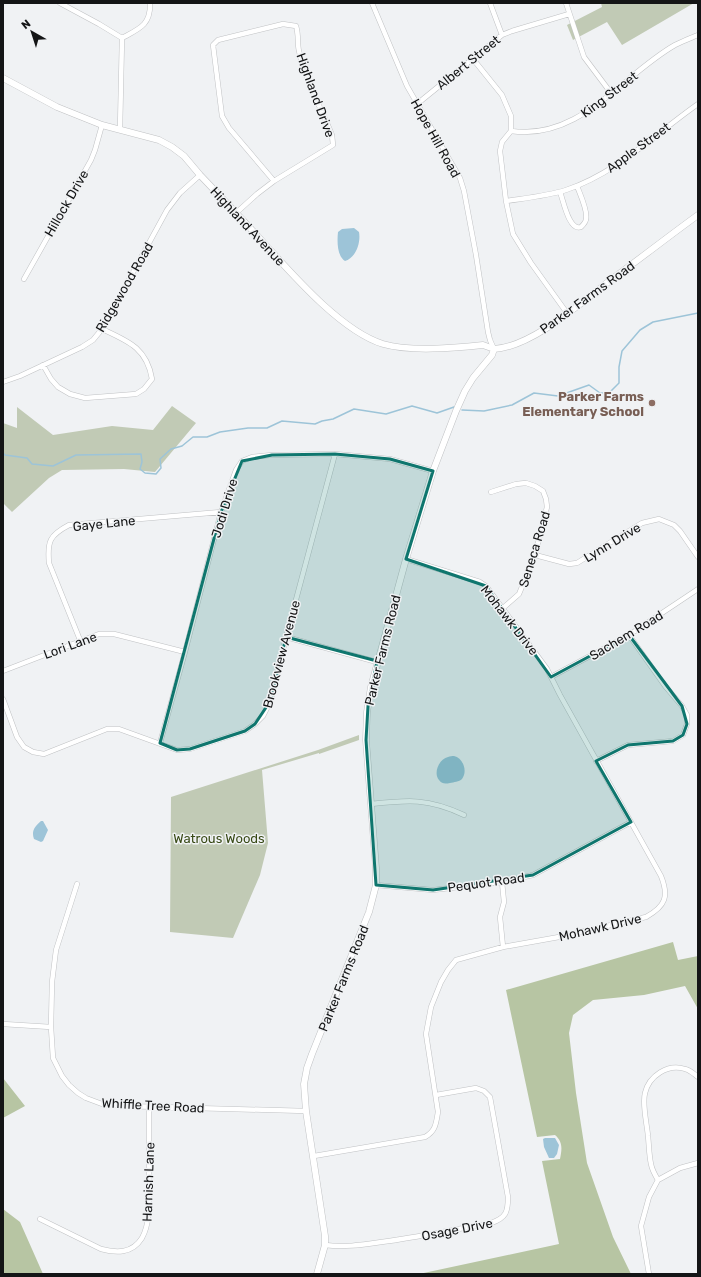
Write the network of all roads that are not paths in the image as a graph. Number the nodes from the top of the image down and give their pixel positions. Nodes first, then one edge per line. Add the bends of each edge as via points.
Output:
1 (60, 3) edge
2 (150, 3) edge
3 (372, 3) edge
4 (490, 3) edge
5 (566, 3) edge
6 (569, 14) junction
7 (698, 34) edge
8 (502, 35) junction
9 (122, 38) junction
10 (473, 59) junction
11 (3, 78) edge
12 (611, 93) junction
13 (417, 104) junction
14 (698, 104) edge
15 (102, 125) junction
16 (120, 130) junction
17 (512, 131) junction
18 (200, 175) junction
19 (274, 181) junction
20 (577, 186) junction
21 (560, 192) junction
22 (506, 201) junction
23 (236, 213) junction
24 (698, 215) edge
25 (24, 279) dead end
26 (567, 314) junction
27 (102, 329) junction
28 (494, 348) junction
29 (43, 365) junction
30 (3, 382) edge
31 (335, 454) junction
32 (433, 471) junction
33 (491, 492) dead end
34 (222, 512) junction
35 (535, 555) junction
36 (698, 557) edge
37 (406, 559) junction
38 (698, 589) edge
39 (503, 608) junction
40 (629, 635) junction
41 (286, 637) junction
42 (80, 640) junction
43 (186, 652) junction
44 (377, 662) junction
45 (3, 671) edge
46 (551, 677) junction
47 (3, 699) edge
48 (160, 743) junction
49 (596, 761) junction
50 (371, 804) junction
51 (464, 815) dead end
52 (631, 822) junction
53 (502, 882) junction
54 (77, 884) dead end
55 (376, 885) junction
56 (503, 947) junction
57 (3, 1024) edge
58 (51, 1026) junction
59 (698, 1077) edge
60 (436, 1095) junction
61 (149, 1106) junction
62 (306, 1111) junction
63 (314, 1156) junction
64 (698, 1163) edge
65 (658, 1180) junction
66 (40, 1219) dead end
67 (325, 1245) junction
68 (317, 1274) edge
69 (649, 1274) edge

1 - 9 street
2 - 9 street via 147,22
3 - 13 street, Hope Hill Road
4 - 8 street
5 - 6 street
6 - 8 street, Albert Street
6 - 12 street via 584,57
7 - 12 street, King Street via 676,44
8 - 10 street, Albert Street
9 - 16 street
10 - 13 street, Albert Street
10 - 17 street via 502,95 511,116
11 - 15 street, Highland Avenue via 57,108
12 - 17 street, King Street via 583,115 564,125 524,133
13 - 28 street, Hope Hill Road via 456,171 464,191 488,332
14 - 20 street, Apple Street via 611,169
15 - 16 street, Highland Avenue
15 - 25 street, Hillock Drive via 91,160
16 - 18 street, Highland Avenue via 159,140 172,147 184,156
17 - 22 street via 502,142 500,151
18 - 23 street, Highland Avenue
18 - 27 street, Ridgewood Road via 180,193 167,210
19 - 19 street, Highland Drive via 229,128 222,116 213,45 218,40 284,24 296,26 305,72 332,135 333,145
19 - 23 street, Highland Drive
20 - 21 street, Apple Street
20 - 21 street via 586,219 581,227 573,225 569,220
21 - 22 street, Apple Street
22 - 26 street via 513,234
23 - 28 street, Highland Avenue via 313,295 366,337 393,346 411,348 483,345
24 - 26 street, Parker Farms Road
26 - 28 street, Parker Farms Road via 528,338 505,347
27 - 29 street, Ridgewood Road via 93,340 82,347
27 - 29 street via 130,342 143,355 150,367 152,379 144,389 136,394 85,398 58,387
28 - 32 street, Parker Farms Road via 492,355 465,391
29 - 30 street, Ridgewood Road
31 - 32 street, Jodi Drive via 390,459
31 - 34 street, Jodi Drive via 272,455 242,461 236,470
31 - 41 street, Brookview Avenue
32 - 37 street, Parker Farms Road
33 - 35 street, Seneca Road via 526,483 543,491 547,507
34 - 42 street, Gaye Lane via 69,525 58,531 51,539 49,562
34 - 43 street, Jodi Drive
35 - 36 street, Lynn Drive via 569,564 577,563 642,523 659,519 674,525
35 - 39 street, Seneca Road via 520,594
37 - 39 street, Mohawk Drive via 480,582
37 - 44 street, Parker Farms Road
38 - 40 street, Sachem Road
39 - 46 street, Mohawk Drive
40 - 46 street, Sachem Road
40 - 49 street via 682,706 687,715 687,724 683,734 673,741 628,745
41 - 44 street
41 - 48 street, Brookview Avenue via 271,700 263,716 255,724 245,731 190,749 177,750
42 - 43 street, Lori Lane via 99,634 114,634
42 - 45 street, Lori Lane
43 - 48 street, Jodi Drive
44 - 50 street, Parker Farms Road via 366,724
46 - 49 street, Mohawk Drive
47 - 48 street, Brookview Avenue via 17,737 24,747 32,752 44,754 107,729 119,729
49 - 52 street, Mohawk Drive
50 - 51 street via 430,802
50 - 55 street, Parker Farms Road
52 - 53 street, Pequot Road via 533,875
52 - 56 street, Mohawk Drive via 665,887 665,896 658,909 646,917
53 - 55 street, Pequot Road via 433,890
53 - 56 street via 504,902 500,917
54 - 58 street, Whiffle Tree Road via 56,950
55 - 62 street, Parker Farms Road via 367,918 307,1068 304,1084
56 - 60 street, Mohawk Drive via 456,960 441,982 431,1008 426,1034
57 - 58 street
58 - 61 street, Whiffle Tree Road via 53,1058 62,1076 78,1093 102,1104
59 - 65 street via 690,1070 671,1068 654,1076 647,1086 644,1094 651,1163
60 - 63 street, Mohawk Drive via 436,1123 431,1133 425,1137
60 - 67 street, Osage Drive via 476,1088 490,1096 508,1197 505,1215 491,1223 413,1237 352,1246
61 - 62 street, Whiffle Tree Road
61 - 66 street, Harnish Lane via 148,1208 146,1228 141,1240 120,1252 101,1249
62 - 63 street, Parker Farms Road
63 - 67 street, Parker Farms Road
64 - 65 street via 680,1168
65 - 69 street via 648,1197 641,1226
67 - 68 street, Parker Farms Road

